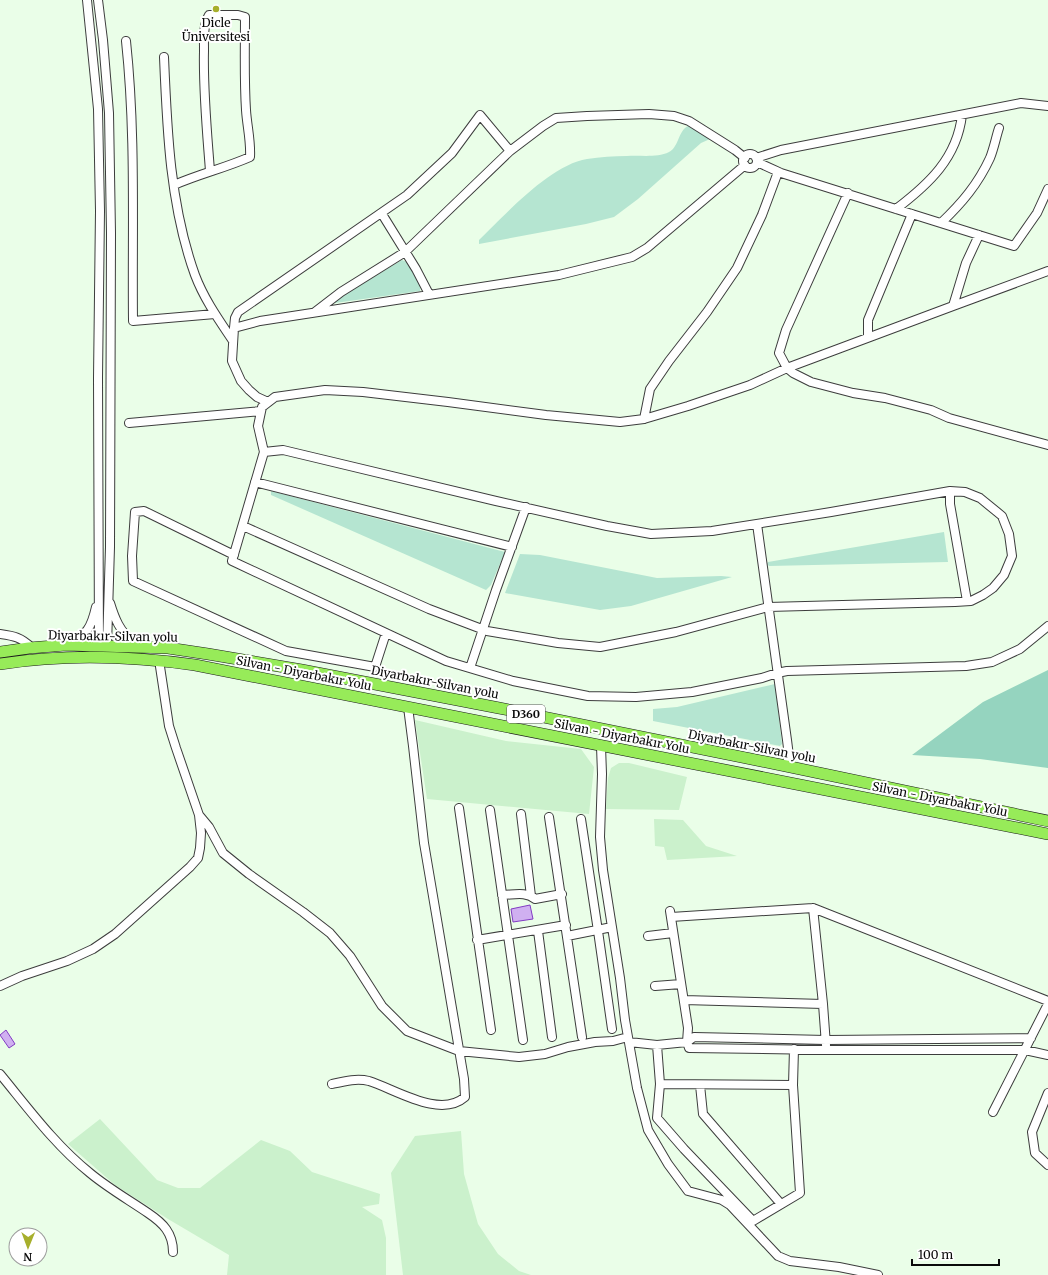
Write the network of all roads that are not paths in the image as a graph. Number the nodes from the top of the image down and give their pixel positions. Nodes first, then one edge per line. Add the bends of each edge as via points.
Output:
1 (87, 0) edge
2 (98, 0) edge
3 (126, 41) dead end
4 (164, 57) dead end
5 (1048, 106) edge
6 (962, 115) junction
7 (999, 128) dead end
8 (510, 152) junction
9 (757, 160) junction
10 (745, 161) junction
11 (210, 171) junction
12 (778, 172) junction
13 (174, 185) junction
14 (1048, 189) edge
15 (848, 193) junction
16 (896, 209) junction
17 (382, 214) junction
18 (912, 214) junction
19 (941, 223) junction
20 (979, 235) junction
21 (405, 252) junction
22 (1048, 271) edge
23 (429, 294) junction
24 (953, 306) junction
25 (215, 314) junction
26 (312, 314) junction
27 (234, 328) junction
28 (868, 337) junction
29 (233, 340) junction
30 (787, 368) junction
31 (268, 402) junction
32 (261, 411) junction
33 (644, 419) junction
34 (129, 424) dead end
35 (1048, 445) edge
36 (264, 452) junction
37 (255, 482) junction
38 (950, 491) junction
39 (526, 508) junction
40 (757, 524) junction
41 (243, 526) junction
42 (512, 547) junction
43 (234, 555) junction
44 (100, 595) junction
45 (108, 596) junction
46 (967, 601) junction
47 (768, 607) junction
48 (1048, 626) edge
49 (483, 629) junction
50 (386, 633) junction
51 (0, 634) edge
52 (66, 645) junction
53 (103, 646) junction
54 (32, 648) junction
55 (168, 648) junction
56 (0, 652) edge
57 (159, 660) junction
58 (0, 664) edge
59 (470, 668) junction
60 (777, 673) junction
61 (408, 707) junction
62 (601, 746) junction
63 (786, 766) junction
64 (459, 808) dead end
65 (490, 810) dead end
66 (521, 814) dead end
67 (199, 815) junction
68 (549, 817) dead end
69 (581, 820) dead end
70 (1048, 821) edge
71 (1048, 834) edge
72 (562, 894) junction
73 (502, 895) junction
74 (531, 896) junction
75 (813, 908) junction
76 (566, 926) junction
77 (612, 927) junction
78 (538, 930) junction
79 (598, 931) junction
80 (673, 933) junction
81 (508, 936) junction
82 (567, 936) junction
83 (648, 936) dead end
84 (477, 940) junction
85 (681, 984) junction
86 (0, 986) edge
87 (655, 986) dead end
88 (684, 1000) junction
89 (1048, 1002) edge
90 (823, 1004) junction
91 (612, 1029) dead end
92 (491, 1030) dead end
93 (582, 1037) dead end
94 (552, 1038) dead end
95 (1031, 1038) junction
96 (523, 1040) dead end
97 (629, 1040) junction
98 (826, 1040) junction
99 (687, 1042) junction
100 (657, 1045) junction
101 (794, 1049) junction
102 (825, 1050) junction
103 (1025, 1050) junction
104 (459, 1051) junction
105 (1048, 1055) edge
106 (0, 1074) edge
107 (332, 1084) dead end
108 (660, 1084) junction
109 (700, 1085) junction
110 (793, 1085) junction
111 (1048, 1093) edge
112 (993, 1112) dead end
113 (1048, 1165) edge
114 (781, 1204) junction
115 (173, 1252) dead end
116 (878, 1275) edge

1 - 44 street via 98,110 99,148
2 - 45 street via 109,113 111,226
3 - 25 street via 132,102 133,321
4 - 13 street via 166,115
5 - 6 street via 1022,103
6 - 9 street via 781,150
6 - 16 street via 961,128 948,159 934,176
7 - 19 street via 990,157 976,183 962,203
8 - 10 street via 556,118 649,114 674,116 689,121 735,150
8 - 17 street via 480,115 452,153 407,195
8 - 21 street
9 - 10 street via 751,168 747,167
9 - 12 street
10 - 23 street via 647,248 632,257 558,275
11 - 11 street via 250,157 244,72 245,17 238,15 209,15 206,20 203,77
11 - 13 street
12 - 15 street
12 - 33 street via 762,215 737,268 650,389
13 - 25 street via 184,238 195,276
14 - 20 street via 1037,213 1014,246
15 - 16 street
15 - 30 street via 786,330 778,353
16 - 18 street
17 - 21 street
17 - 27 street via 238,312
18 - 19 street
18 - 28 street via 868,320
19 - 20 street
20 - 24 street via 966,262
21 - 23 street
21 - 26 street via 341,292
22 - 24 street
23 - 26 street
24 - 28 street
25 - 29 street
26 - 27 street via 260,321
27 - 29 street
28 - 30 street
29 - 31 street via 232,361 241,380 257,397
30 - 33 street via 750,385
30 - 35 street via 811,382 931,410 949,418
31 - 32 street
31 - 33 street via 275,397 324,390 363,392 620,422
32 - 34 street
32 - 36 street via 258,426
36 - 37 street
36 - 39 street via 283,450
37 - 41 street
37 - 42 street
38 - 40 street
38 - 46 street
38 - 46 street via 965,492 980,498 1002,516 1009,534 1012,556 1004,575 993,588
39 - 40 street via 651,534 703,532
39 - 42 street
40 - 47 street
41 - 43 street
41 - 49 street via 429,609
42 - 49 street
43 - 50 street via 232,561
43 - 50 street via 144,511 135,512 133,581 286,651 374,667
44 - 52 street via 92,622 86,632 81,638
44 - 53 street
45 - 53 street
45 - 55 street via 120,626 134,641
46 - 47 street
47 - 49 street via 676,632 600,647 558,643
47 - 60 street
48 - 60 street via 1020,649 992,662 959,666
49 - 59 street
50 - 59 street via 446,661
51 - 54 street via 24,640
52 - 53 highway, Diyarbakır-Silvan yolu / D360
52 - 54 highway, Diyarbakır-Silvan yolu / D360
53 - 55 highway, Diyarbakır-Silvan yolu / D360
54 - 56 highway, Diyarbakır-Silvan yolu / D360
55 - 63 highway, Diyarbakır-Silvan yolu / D360 via 302,670
57 - 58 highway, Silvan - Diyarbakır Yolu / D360 via 89,658
57 - 61 highway, Silvan - Diyarbakır Yolu / D360
57 - 67 street via 169,726
59 - 60 street via 513,681 588,696 636,697 692,692
60 - 63 street via 789,756
61 - 62 highway, Silvan - Diyarbakır Yolu / D360
61 - 104 street via 424,843
62 - 71 highway, Silvan - Diyarbakır Yolu / D360
62 - 77 street via 600,837
63 - 70 highway, Diyarbakır-Silvan yolu / D360
64 - 84 street
65 - 73 street
66 - 74 street
67 - 86 street via 201,833 198,858 115,934 93,949 67,961
67 - 104 street via 209,827 223,853 330,933 350,956 382,1006 407,1030
68 - 72 street
69 - 79 street
72 - 74 street via 535,899
72 - 76 street
73 - 74 street
73 - 81 street
75 - 80 street via 671,914
75 - 89 street
75 - 90 street
76 - 78 street
76 - 82 street
77 - 79 street
77 - 97 street
78 - 81 street
78 - 94 street
79 - 82 street
79 - 91 street
80 - 83 street
80 - 85 street
81 - 84 street
81 - 96 street
82 - 93 street
84 - 92 street
85 - 87 street
85 - 88 street
88 - 90 street
88 - 99 street
89 - 95 street
90 - 98 street
95 - 98 street
95 - 103 street
97 - 100 street
97 - 104 street via 595,1042 545,1054 519,1057
97 - 116 street via 637,1088 648,1130 688,1192 722,1200 730,1205 778,1256 790,1261
98 - 99 street via 694,1037
98 - 102 street
99 - 100 street
99 - 101 street via 689,1048
100 - 108 street
101 - 102 street
101 - 110 street
102 - 103 street
103 - 105 street
103 - 112 street
104 - 107 street via 465,1097 459,1102 426,1103 368,1081 352,1080
106 - 115 street via 55,1140 90,1173 156,1218 167,1229 173,1242
108 - 109 street
108 - 114 street via 657,1118 753,1221
109 - 110 street
109 - 114 street via 703,1114
110 - 114 street via 800,1193
111 - 113 street via 1032,1132 1035,1153

